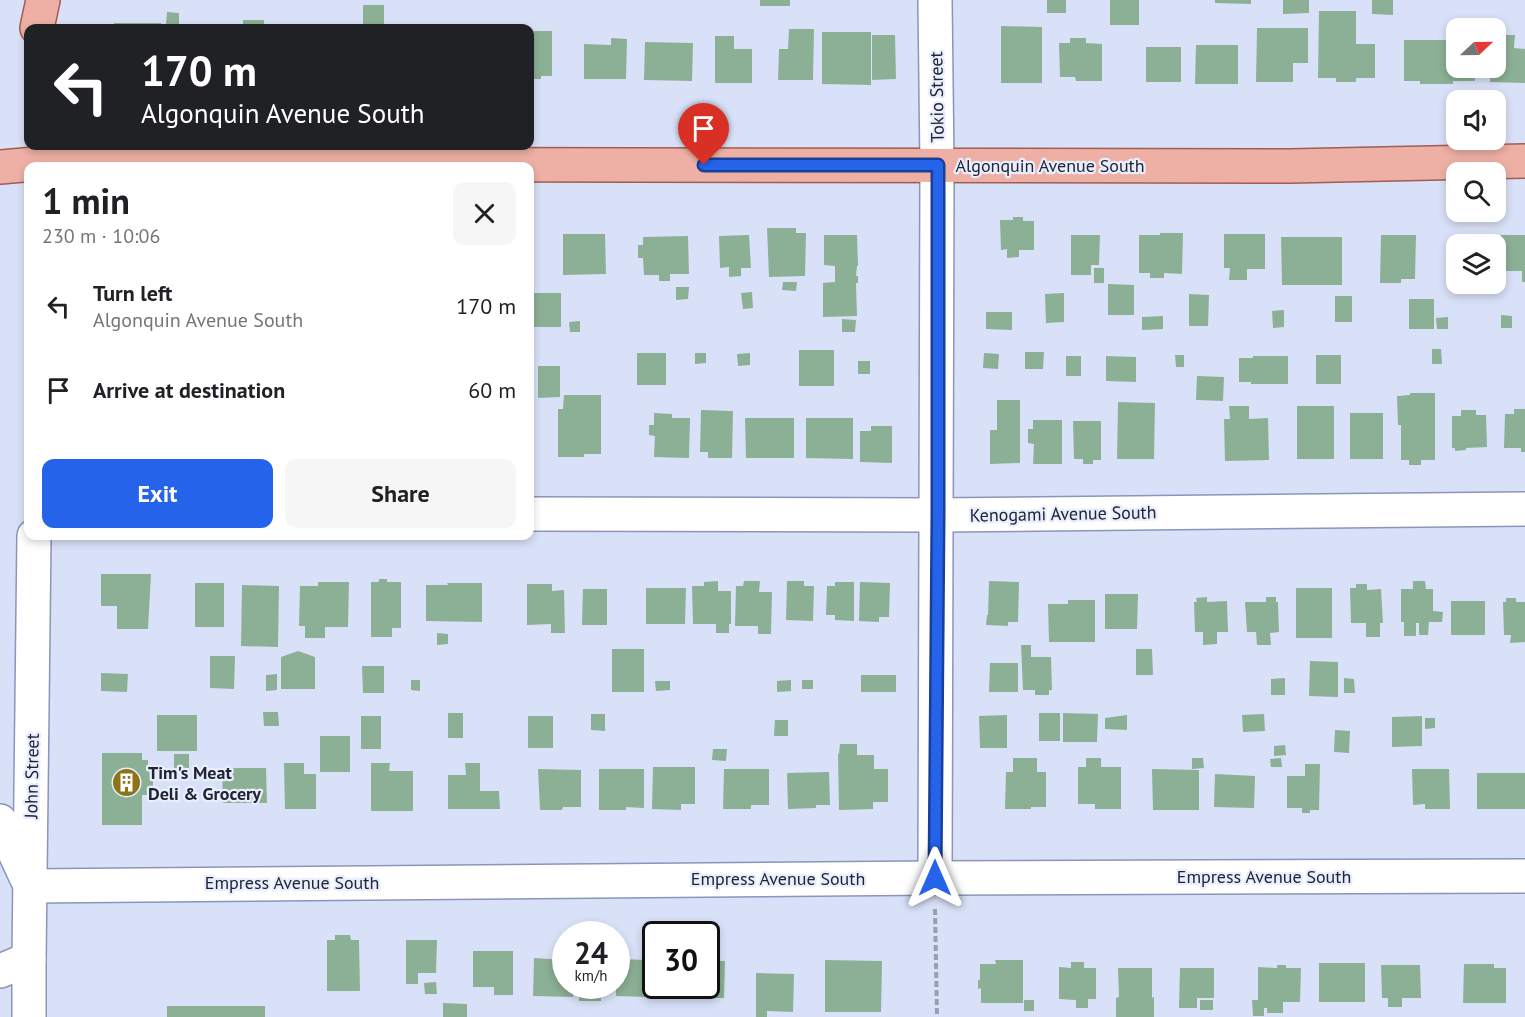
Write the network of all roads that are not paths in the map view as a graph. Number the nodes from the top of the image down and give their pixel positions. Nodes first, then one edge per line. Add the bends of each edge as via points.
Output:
1 (43, 0) edge
2 (935, 0) edge
3 (38, 24) edge
4 (35, 159) edge
5 (1525, 161) edge
6 (486, 162) edge
7 (534, 162) edge
8 (938, 165) junction
9 (0, 167) edge
10 (1525, 508) edge
11 (534, 514) edge
12 (938, 515) junction
13 (34, 540) edge
14 (0, 821) edge
15 (1525, 876) edge
16 (935, 878) junction
17 (30, 886) junction
18 (14, 965) edge
19 (29, 1017) edge

1 - 3 main road
2 - 8 street, Tokio Street
4 - 6 main road, Algonquin Avenue South
4 - 9 main road, Algonquin Avenue South
5 - 8 main road, Algonquin Avenue South via 1290,166
7 - 8 main road, Algonquin Avenue South
8 - 12 street, Tokio Street
10 - 12 street, Kenogami Avenue South
11 - 12 street, Kenogami Avenue South
12 - 16 street, Tokio Street
13 - 17 street, John Street
14 - 17 street
15 - 16 street, Empress Avenue South
16 - 17 street, Empress Avenue South
17 - 18 street, John Street
18 - 19 street, John Street

